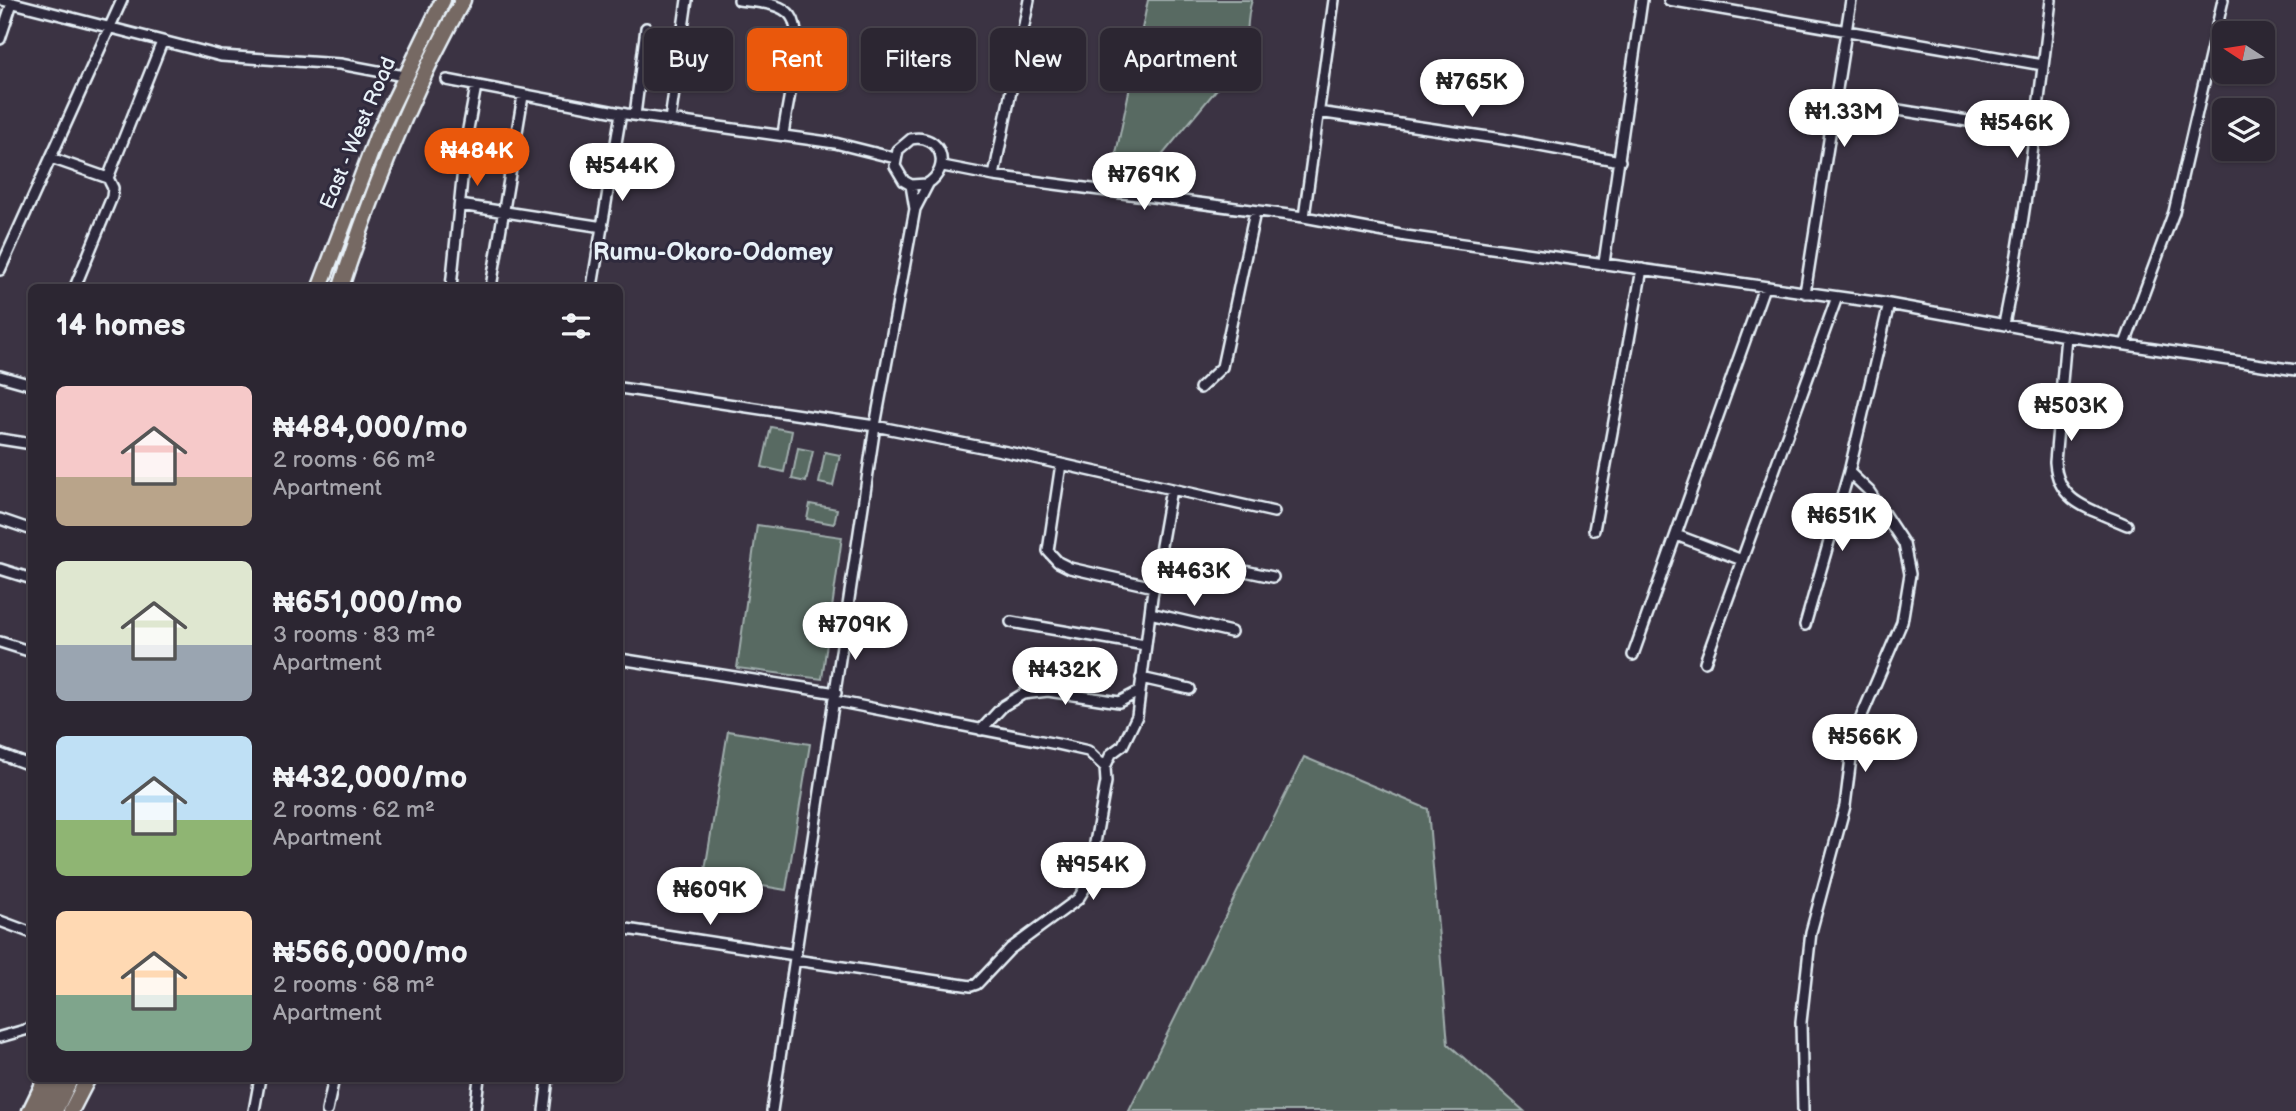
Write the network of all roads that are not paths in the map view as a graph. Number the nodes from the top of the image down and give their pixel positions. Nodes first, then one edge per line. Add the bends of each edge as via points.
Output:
1 (2, 0) edge
2 (122, 0) edge
3 (443, 0) edge
4 (463, 0) edge
5 (687, 0) edge
6 (739, 0) edge
7 (1029, 0) edge
8 (1334, 0) edge
9 (1642, 0) edge
10 (1669, 0) edge
11 (1851, 0) edge
12 (2051, 0) edge
13 (2223, 0) edge
14 (12, 3) junction
15 (111, 27) junction
16 (1846, 30) junction
17 (0, 39) edge
18 (162, 42) junction
19 (644, 45) edge
20 (2043, 65) junction
21 (404, 76) junction
22 (447, 80) dead end
23 (476, 86) junction
24 (523, 96) junction
25 (1836, 100) junction
26 (1318, 112) junction
27 (621, 113) junction
28 (635, 115) junction
29 (670, 120) junction
30 (2036, 132) junction
31 (783, 136) junction
32 (51, 158) junction
33 (895, 158) junction
34 (1620, 160) junction
35 (943, 166) junction
36 (994, 176) junction
37 (108, 178) junction
38 (928, 184) junction
39 (911, 185) junction
40 (460, 205) junction
41 (915, 209) junction
42 (504, 212) junction
43 (1255, 212) junction
44 (1304, 217) junction
45 (603, 227) junction
46 (1604, 263) junction
47 (1642, 269) junction
48 (0, 270) edge
49 (76, 284) edge
50 (321, 284) edge
51 (342, 284) edge
52 (451, 284) edge
53 (492, 284) edge
54 (593, 284) edge
55 (1764, 287) junction
56 (1805, 293) junction
57 (1837, 297) junction
58 (1889, 304) junction
59 (2004, 324) junction
60 (2066, 336) junction
61 (2125, 344) junction
62 (2296, 370) edge
63 (0, 376) edge
64 (28, 384) edge
65 (623, 387) edge
66 (1200, 388) dead end
67 (875, 426) junction
68 (0, 439) edge
69 (28, 443) edge
70 (1061, 464) junction
71 (1849, 472) junction
72 (1171, 489) junction
73 (1273, 512) dead end
74 (0, 519) edge
75 (2127, 525) dead end
76 (28, 529) edge
77 (1594, 530) dead end
78 (1676, 535) junction
79 (1160, 553) junction
80 (1742, 560) junction
81 (0, 569) edge
82 (1273, 577) dead end
83 (28, 578) edge
84 (1154, 587) junction
85 (1150, 613) junction
86 (1011, 622) dead end
87 (1805, 625) dead end
88 (1231, 632) dead end
89 (0, 642) edge
90 (1145, 645) junction
91 (28, 651) edge
92 (1633, 655) dead end
93 (623, 660) edge
94 (1704, 662) dead end
95 (1141, 678) junction
96 (1190, 689) dead end
97 (1140, 691) junction
98 (835, 697) junction
99 (981, 730) junction
100 (0, 754) edge
101 (28, 764) edge
102 (1105, 767) junction
103 (0, 921) edge
104 (623, 928) edge
105 (28, 932) edge
106 (795, 957) junction
107 (28, 1029) edge
108 (0, 1037) edge
109 (44, 1082) edge
110 (55, 1082) edge
111 (69, 1082) edge
112 (86, 1082) edge
113 (259, 1082) edge
114 (333, 1082) edge
115 (479, 1082) edge
116 (548, 1082) edge
117 (30, 1111) edge
118 (41, 1111) edge
119 (55, 1111) edge
120 (71, 1111) edge
121 (254, 1111) edge
122 (327, 1111) edge
123 (475, 1111) edge
124 (544, 1111) edge
125 (772, 1111) edge
126 (1803, 1111) edge

1 - 14 street
2 - 15 street
3 - 21 main road, East - West Road
4 - 51 main road, East - West Road via 395,143
5 - 29 street
6 - 31 street via 782,9 792,16 797,34
7 - 36 street
8 - 26 street
9 - 34 street
10 - 16 street
11 - 16 street
12 - 20 street
13 - 61 street via 2174,212
14 - 15 street
14 - 17 street
15 - 18 street
15 - 32 street
16 - 20 street
16 - 25 street
18 - 21 street via 221,56 340,64
18 - 37 street
19 - 28 street
20 - 30 street
21 - 50 main road, East - West Road
22 - 23 street
23 - 24 street
23 - 40 street
24 - 27 street
24 - 42 street
25 - 30 street
25 - 56 street
26 - 34 street
26 - 44 street
27 - 28 street
27 - 45 street
28 - 29 street
29 - 31 street
30 - 59 street
31 - 33 street
32 - 37 street
32 - 48 street
33 - 35 street via 904,144 927,139 940,150
33 - 39 street via 898,174
34 - 46 street
35 - 36 street
35 - 38 street
36 - 43 street
37 - 49 street via 112,197
38 - 39 street
38 - 41 street
39 - 41 street
40 - 42 street
40 - 52 street
41 - 67 street
42 - 45 street
42 - 53 street
43 - 44 street
43 - 66 street via 1222,367
44 - 46 street
45 - 54 street
46 - 47 street
47 - 55 street
47 - 77 street
55 - 56 street
55 - 78 street
56 - 57 street
57 - 58 street
57 - 80 street
58 - 59 street
58 - 71 street
59 - 60 street
60 - 61 street
60 - 75 street via 2056,482 2080,503
61 - 62 street
63 - 64 street
65 - 67 street
67 - 70 street
67 - 98 street
68 - 69 street
70 - 72 street
70 - 84 street via 1048,551 1070,568
71 - 87 street
71 - 126 street via 1869,491 1904,544 1910,575 1902,622 1854,734 1850,783 1811,932 1801,1023
72 - 73 street
72 - 79 street
74 - 76 street
78 - 80 street
78 - 92 street
79 - 82 street
79 - 84 street
80 - 94 street
81 - 83 street
84 - 85 street
85 - 88 street
85 - 90 street
86 - 90 street
89 - 91 street
90 - 95 street
93 - 98 street
95 - 96 street
95 - 97 street
97 - 99 street via 1119,702 1048,691 1023,694 1003,706
97 - 102 street via 1137,716 1123,745 1111,754
98 - 99 street
98 - 106 street
99 - 102 street via 1088,751
100 - 101 street
102 - 106 street via 1085,888 1067,908 1010,949 977,984
103 - 105 street
104 - 106 street
106 - 125 street
107 - 108 street
109 - 117 main road
110 - 118 main road
111 - 119 main road
112 - 120 main road
113 - 121 street
114 - 122 street
115 - 123 street
116 - 124 street

